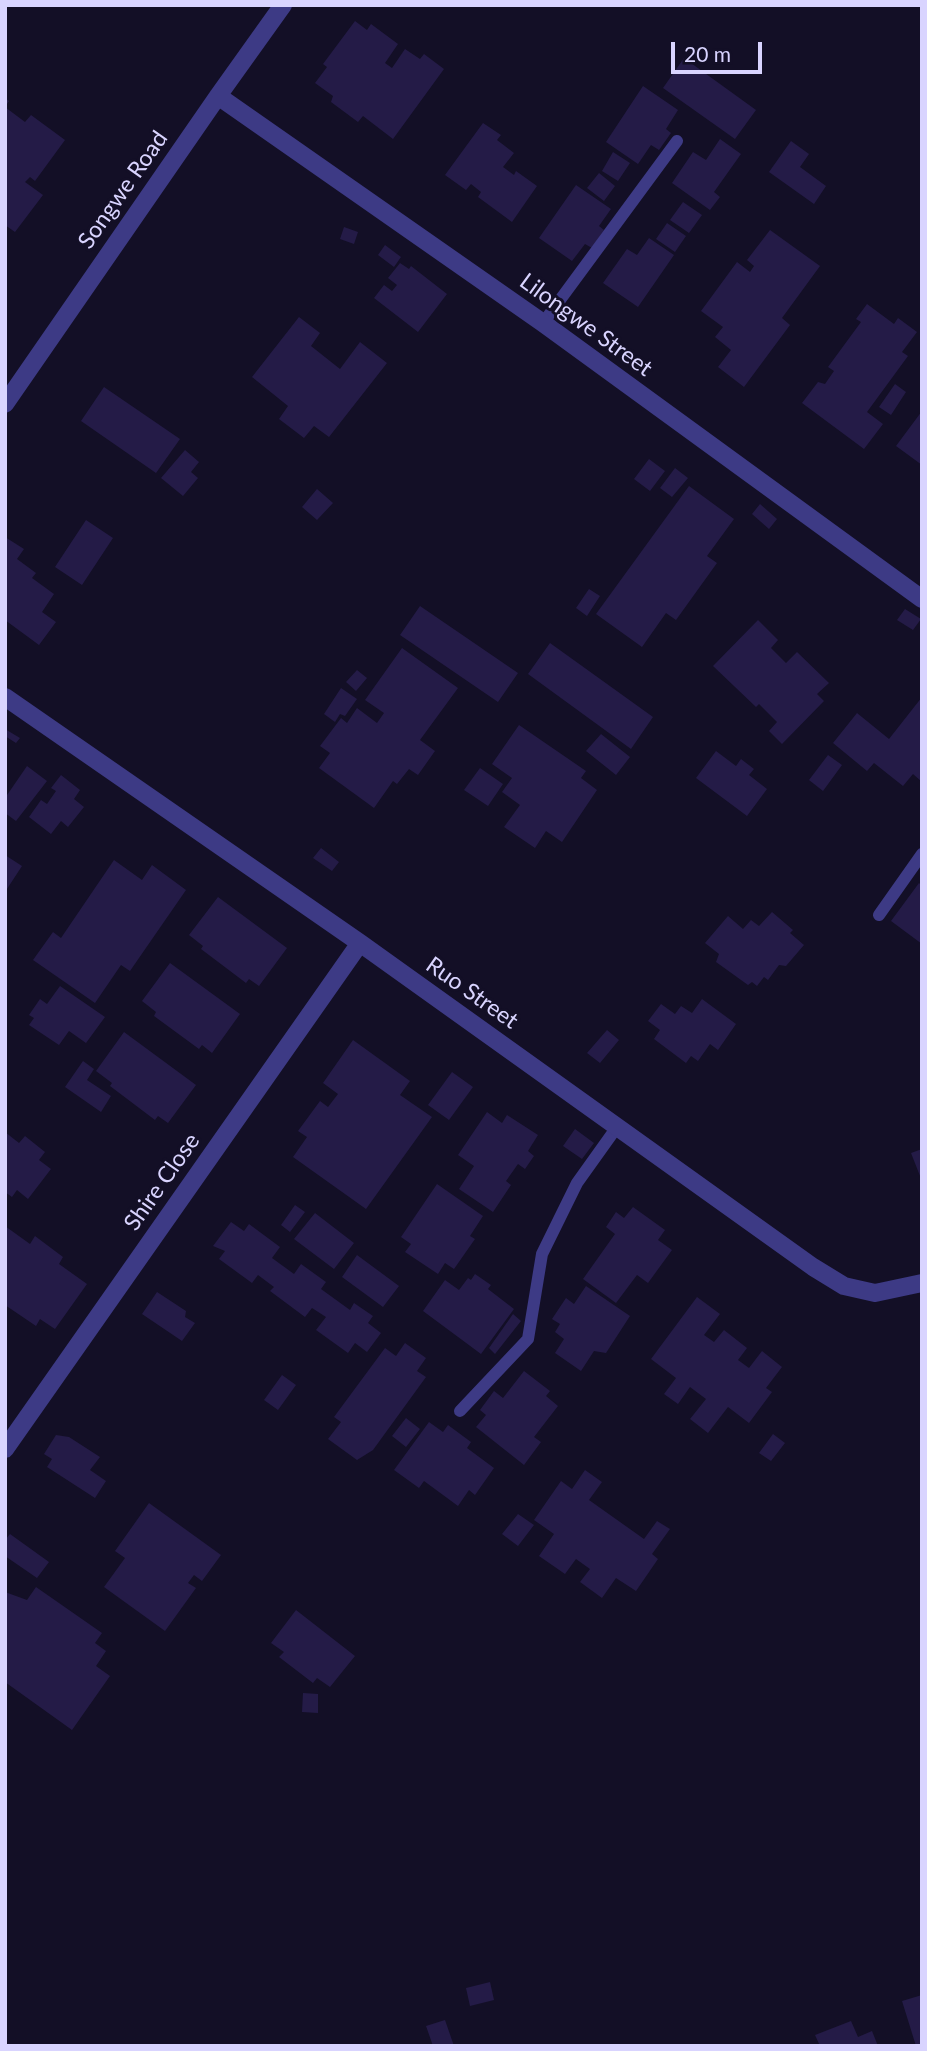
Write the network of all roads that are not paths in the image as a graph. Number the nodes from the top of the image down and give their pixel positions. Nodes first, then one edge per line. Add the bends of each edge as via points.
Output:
1 (283, 5) edge
2 (218, 96) junction
3 (677, 141) dead end
4 (543, 323) junction
5 (5, 404) edge
6 (922, 599) edge
7 (5, 697) edge
8 (922, 854) edge
9 (879, 915) dead end
10 (359, 943) junction
11 (617, 1127) junction
12 (922, 1283) edge
13 (460, 1411) dead end
14 (5, 1449) edge

1 - 2 street, Songwe Road
2 - 4 street, Lilongwe Street
2 - 5 street, Songwe Road
3 - 4 lane
4 - 6 street, Lilongwe Street
7 - 10 street, Ruo Street
8 - 9 lane
10 - 11 street, Ruo Street
10 - 14 street, Shire Close
11 - 12 street, Ruo Street via 844,1286 875,1293
11 - 13 lane via 578,1183 542,1254 528,1339

